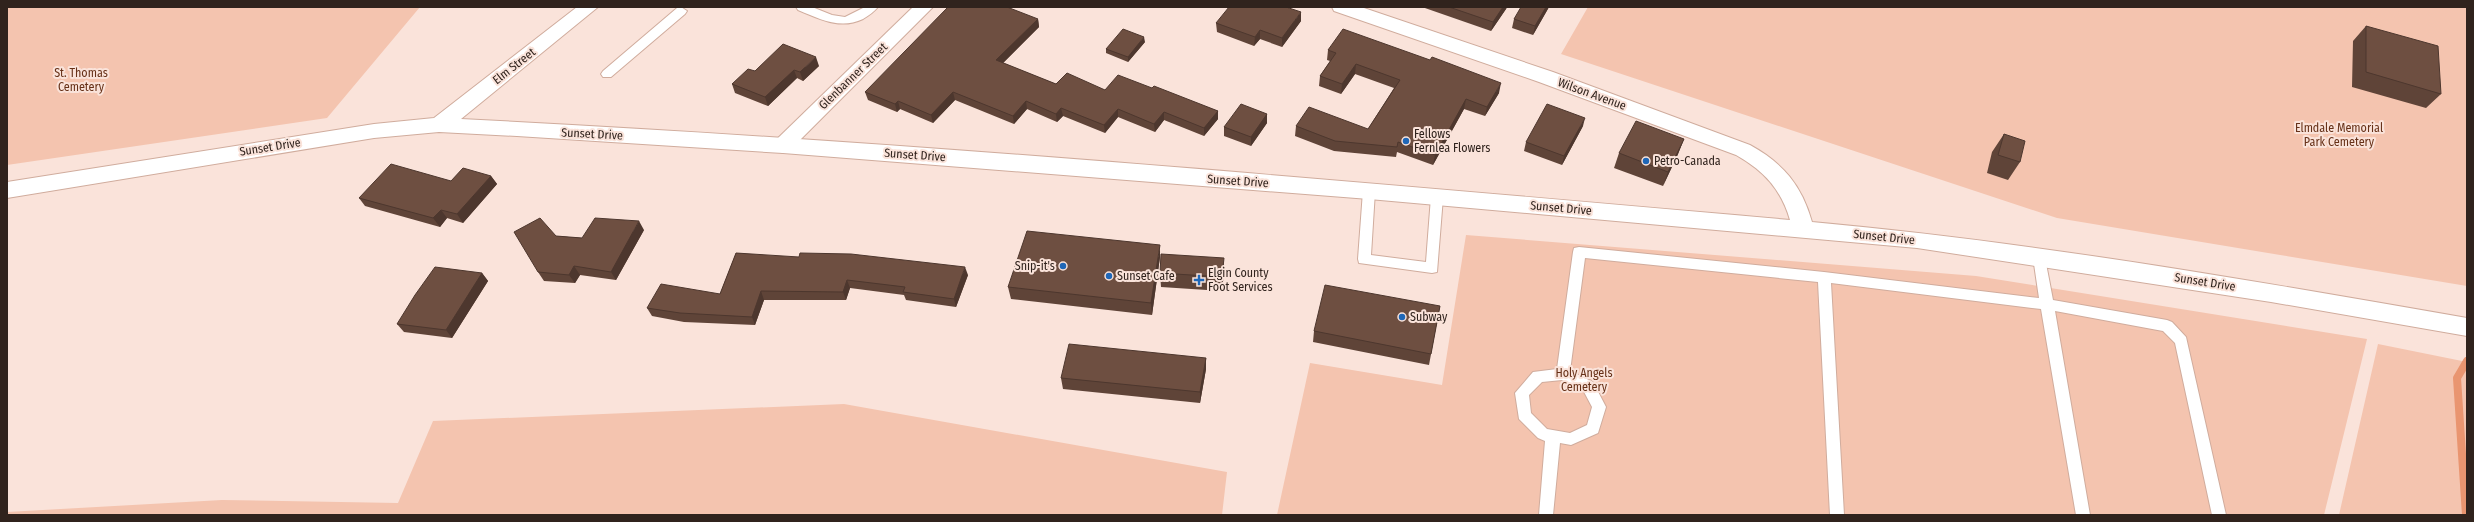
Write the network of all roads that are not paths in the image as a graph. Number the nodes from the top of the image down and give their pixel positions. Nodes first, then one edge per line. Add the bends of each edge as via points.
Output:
1 (589, 7) edge
2 (802, 7) edge
3 (872, 7) edge
4 (924, 7) edge
5 (1341, 7) edge
6 (680, 8) edge
7 (607, 74) dead end
8 (439, 125) junction
9 (783, 145) junction
10 (7, 190) edge
11 (1369, 191) junction
12 (1437, 197) junction
13 (1804, 229) junction
14 (2039, 257) junction
15 (1824, 277) junction
16 (2049, 305) junction
17 (2467, 327) edge
18 (1563, 374) junction
19 (1553, 436) junction
20 (1546, 515) edge
21 (1837, 515) edge
22 (2083, 515) edge
23 (2219, 515) edge

1 - 8 main road, Elm Street
2 - 3 lane via 839,22 859,18
4 - 9 main road, Glenbanner Street
5 - 13 main road, Wilson Avenue via 1546,77 1743,150 1761,159 1784,180
6 - 7 lane
8 - 9 main road, Sunset Drive
8 - 10 main road, Sunset Drive via 343,135
9 - 11 main road, Sunset Drive
11 - 12 main road, Sunset Drive
11 - 12 lane via 1364,259 1432,268
12 - 13 main road, Sunset Drive
13 - 14 main road, Sunset Drive via 1918,240
14 - 16 lane
14 - 17 main road, Sunset Drive via 2271,292
15 - 16 lane
15 - 18 lane via 1579,252
15 - 21 lane
16 - 22 lane
16 - 23 lane via 2167,326 2181,341
18 - 19 lane via 1538,376 1522,392 1524,415 1544,434
18 - 19 lane via 1588,386 1599,407 1593,429 1571,439
19 - 20 lane

